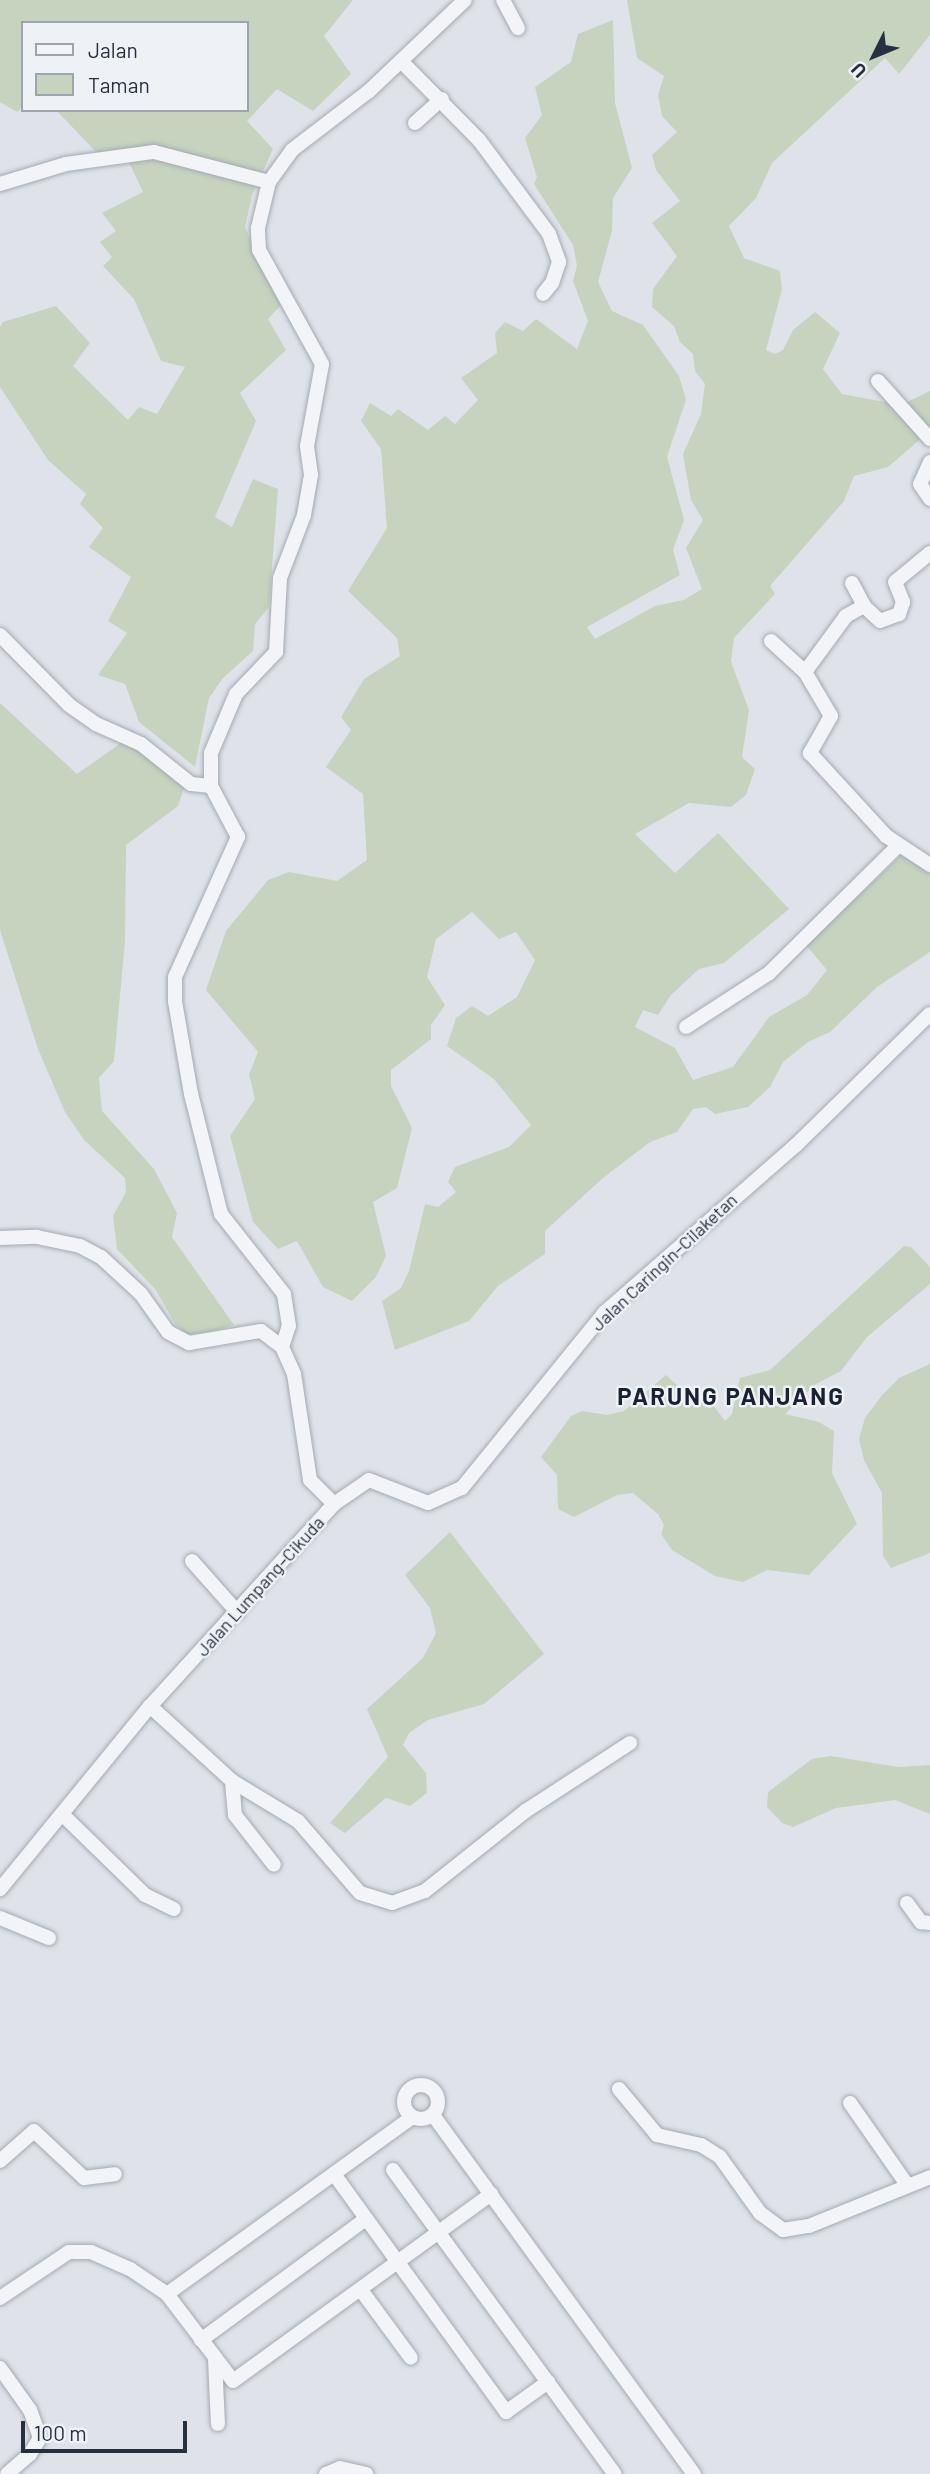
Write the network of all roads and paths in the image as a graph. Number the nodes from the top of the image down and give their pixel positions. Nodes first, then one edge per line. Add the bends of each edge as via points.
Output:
1 (465, 0) edge
2 (503, 0) edge
3 (518, 29) dead end
4 (401, 61) junction
5 (442, 99) junction
6 (415, 123) dead end
7 (269, 182) junction
8 (0, 184) edge
9 (543, 294) dead end
10 (878, 381) dead end
11 (930, 439) edge
12 (930, 462) edge
13 (930, 499) edge
14 (930, 553) edge
15 (852, 583) dead end
16 (864, 606) junction
17 (0, 635) edge
18 (771, 641) dead end
19 (805, 672) junction
20 (211, 786) junction
21 (898, 846) junction
22 (930, 865) edge
23 (930, 1014) edge
24 (686, 1027) dead end
25 (0, 1238) edge
26 (282, 1347) junction
27 (334, 1504) junction
28 (192, 1561) dead end
29 (238, 1613) junction
30 (150, 1706) junction
31 (630, 1743) dead end
32 (232, 1781) junction
33 (62, 1815) junction
34 (274, 1865) dead end
35 (0, 1889) edge
36 (906, 1903) dead end
37 (174, 1909) dead end
38 (0, 1917) edge
39 (930, 1923) edge
40 (48, 1938) dead end
41 (619, 2089) dead end
42 (850, 2103) dead end
43 (433, 2115) junction
44 (412, 2117) junction
45 (0, 2161) edge
46 (393, 2170) dead end
47 (115, 2174) dead end
48 (334, 2174) junction
49 (930, 2177) edge
50 (908, 2186) junction
51 (491, 2194) junction
52 (366, 2219) junction
53 (439, 2233) junction
54 (398, 2262) junction
55 (361, 2290) junction
56 (167, 2294) junction
57 (0, 2298) edge
58 (201, 2340) junction
59 (411, 2358) dead end
60 (215, 2359) junction
61 (0, 2368) edge
62 (548, 2382) junction
63 (218, 2424) dead end
64 (7, 2474) edge
65 (326, 2474) edge
66 (366, 2474) edge
67 (615, 2474) edge
68 (694, 2474) edge

1 - 4 street
2 - 3 street
4 - 5 street
4 - 7 street via 292,150
5 - 6 street
5 - 9 street via 497,162 550,234 559,262 552,284
7 - 8 street via 154,152 66,164
7 - 20 street via 258,228 259,250 320,354 322,374 310,424 311,475 304,515 280,578 276,652 230,704 211,753
10 - 11 street
12 - 13 street via 920,484
14 - 16 street via 895,582 903,603 899,614 880,621
15 - 16 street
16 - 19 street via 846,616
17 - 20 street via 69,705 141,744 191,784
18 - 19 street
19 - 21 street via 831,716 810,753 860,812
20 - 26 street via 238,837 175,977 175,1001 191,1094 221,1214 284,1294 289,1326
21 - 22 street
21 - 24 street via 769,973
23 - 27 street, Jalan Caringin–Cilaketan via 796,1145 604,1313 462,1488 428,1503 369,1480
25 - 26 street via 37,1237 80,1246 101,1258 141,1294 168,1332 190,1343 261,1331
26 - 27 street, Jalan Lumpang–Cikuda via 294,1374 310,1480
27 - 29 street, Jalan Lumpang–Cikuda
28 - 29 street
29 - 30 street, Jalan Lumpang–Cikuda
30 - 32 street
30 - 33 street, Jalan Lumpang–Cikuda
31 - 32 street via 527,1810 425,1891 392,1903 360,1894 298,1821
32 - 34 street via 235,1815
33 - 35 street, Jalan Lumpang–Cikuda
33 - 37 street via 145,1895
36 - 39 street via 921,1922
38 - 40 street
41 - 50 street via 657,2135 701,2145 720,2157 760,2213 783,2230 809,2226
42 - 50 street
43 - 44 street via 422,2120
43 - 44 street via 439,2106 438,2095 419,2084 408,2090 404,2101
43 - 51 street
44 - 48 street
45 - 47 street via 34,2131 84,2178
46 - 53 street
48 - 52 street
48 - 56 street
49 - 50 street
51 - 53 street
51 - 68 street
52 - 54 street
52 - 58 street
53 - 54 street
53 - 62 street
54 - 55 street
54 - 62 street via 506,2412
55 - 59 street
55 - 60 street via 242,2377 233,2381
56 - 57 street via 130,2269 91,2252 69,2252
56 - 58 street
58 - 60 street
60 - 63 street
61 - 64 street via 30,2410 40,2438 30,2455
62 - 67 street
65 - 66 street via 340,2468

